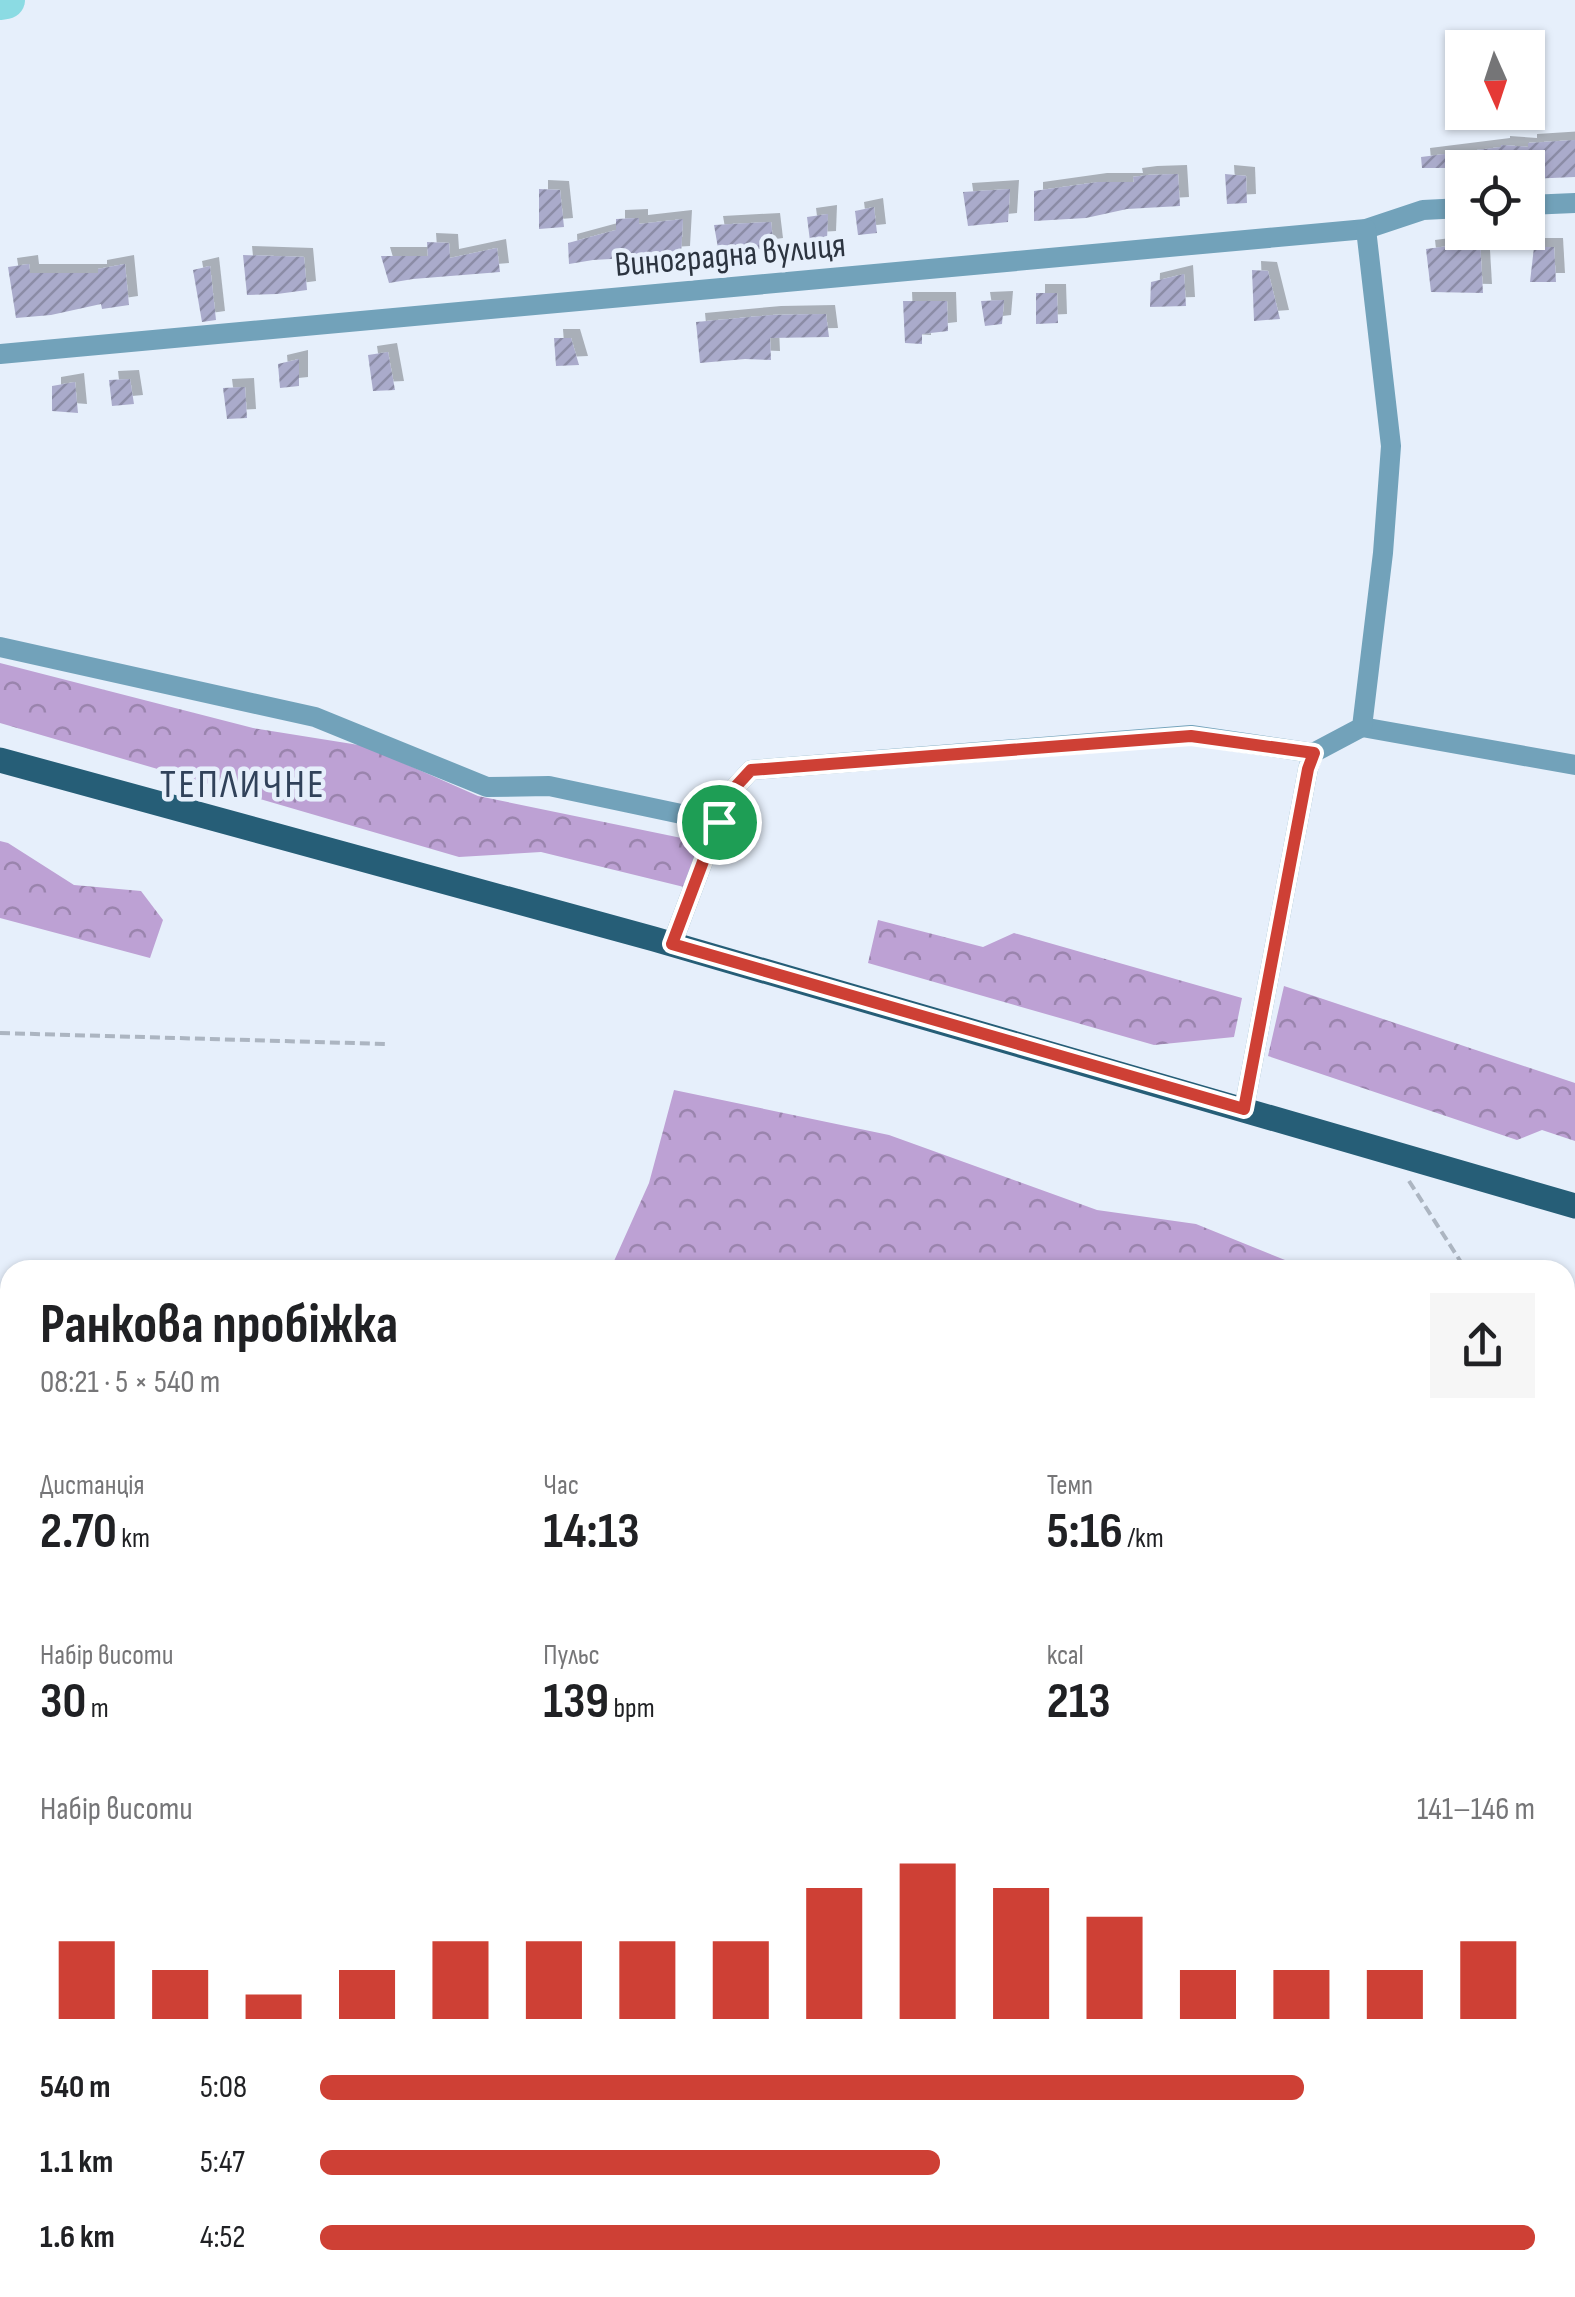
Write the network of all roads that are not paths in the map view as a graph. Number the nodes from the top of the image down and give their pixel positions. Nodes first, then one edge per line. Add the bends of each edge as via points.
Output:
1 (1575, 203) edge
2 (1545, 204) edge
3 (1445, 209) edge
4 (1366, 228) junction
5 (0, 354) edge
6 (0, 647) edge
7 (1362, 727) junction
8 (1314, 753) junction
9 (0, 760) edge
10 (1575, 765) edge
11 (719, 822) junction
12 (672, 944) junction
13 (1244, 1109) junction
14 (1575, 1206) edge

1 - 2 street
3 - 4 street, Виноградна вулиця
4 - 5 street, Виноградна вулиця
4 - 7 street via 1391,446
6 - 11 street via 315,717 487,787 549,786
7 - 8 street
7 - 10 street
8 - 11 street via 1191,736 751,770 728,795
8 - 13 street
9 - 12 main road
11 - 12 street
12 - 13 main road
13 - 14 main road

